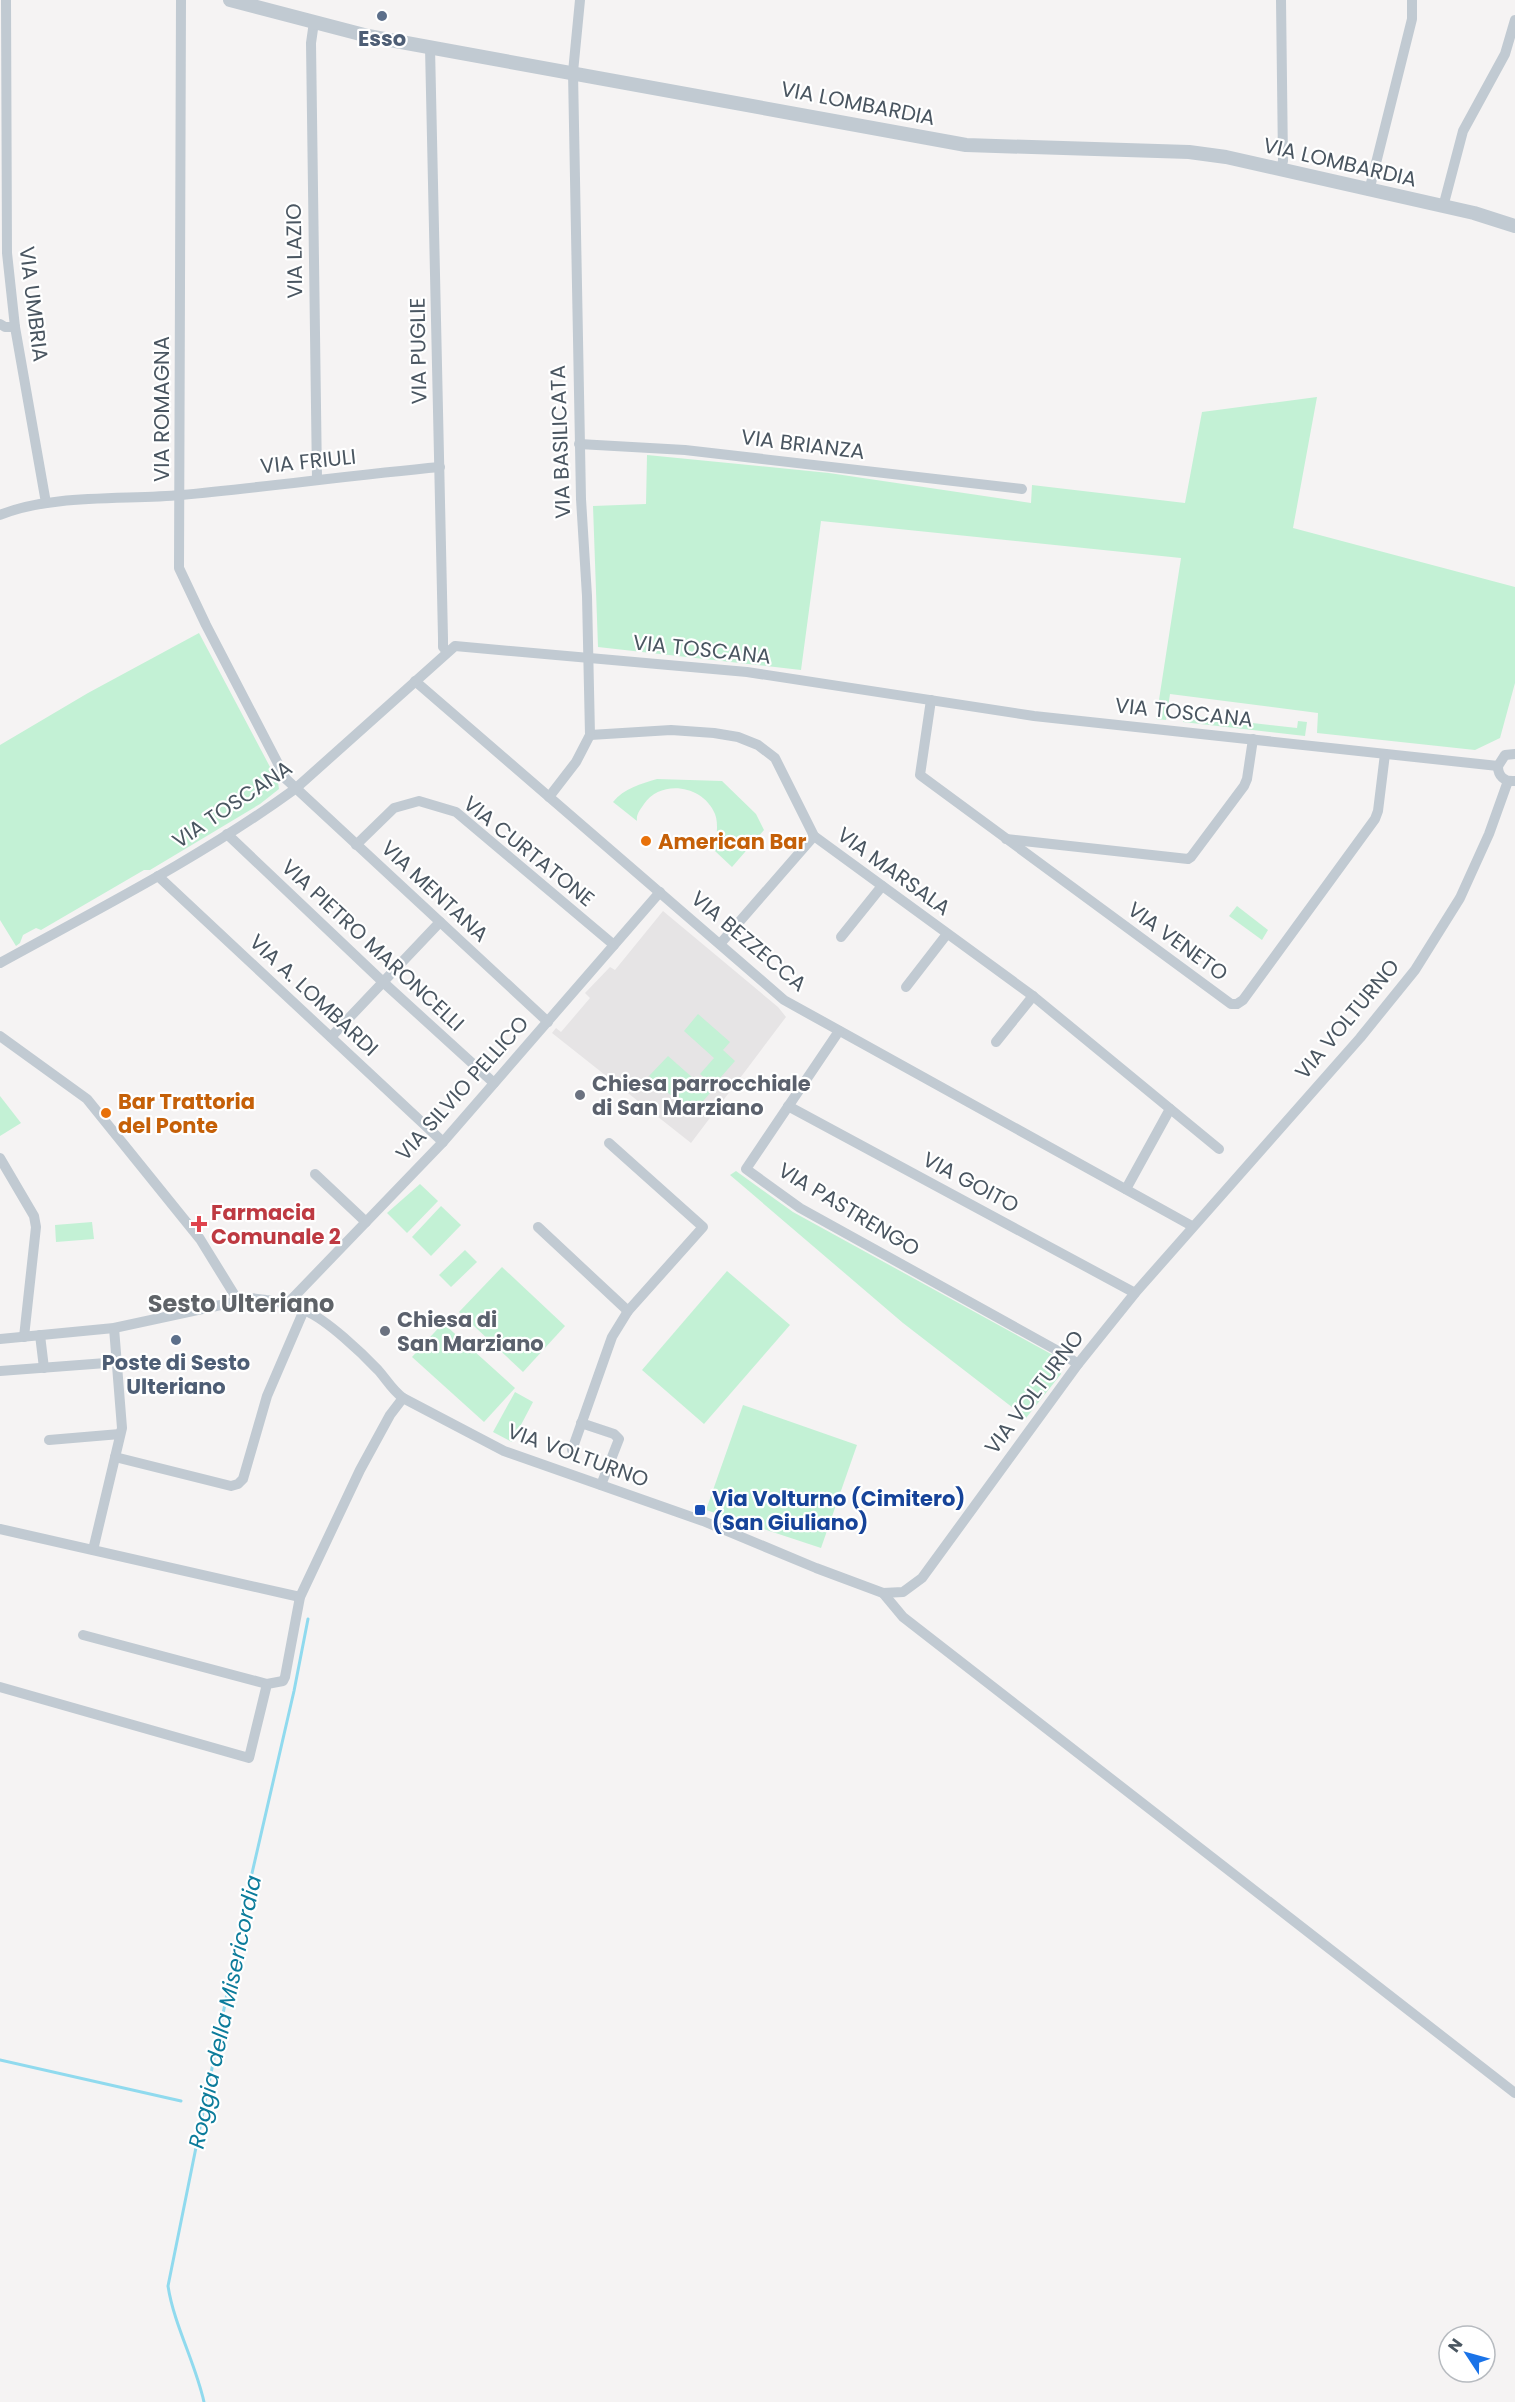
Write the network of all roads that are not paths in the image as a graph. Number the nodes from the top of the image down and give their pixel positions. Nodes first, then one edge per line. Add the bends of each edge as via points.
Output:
1 (6, 0) edge
2 (181, 0) edge
3 (230, 0) edge
4 (580, 0) edge
5 (1281, 0) edge
6 (1412, 0) edge
7 (1515, 20) edge
8 (314, 22) junction
9 (430, 47) junction
10 (573, 72) junction
11 (1280, 170) junction
12 (1369, 191) junction
13 (1443, 207) junction
14 (1482, 216) junction
15 (1515, 220) edge
16 (1515, 226) edge
17 (0, 324) edge
18 (15, 327) junction
19 (579, 444) junction
20 (440, 467) junction
21 (317, 479) junction
22 (1022, 489) dead end
23 (180, 495) junction
24 (46, 503) junction
25 (0, 515) edge
26 (447, 652) junction
27 (588, 656) junction
28 (415, 681) junction
29 (931, 700) junction
30 (590, 735) junction
31 (1253, 739) junction
32 (1515, 752) edge
33 (1385, 753) junction
34 (1498, 766) junction
35 (1512, 781) edge
36 (295, 789) junction
37 (549, 797) junction
38 (227, 834) junction
39 (814, 836) junction
40 (1004, 838) junction
41 (356, 845) junction
42 (158, 876) junction
43 (882, 886) junction
44 (660, 892) junction
45 (440, 922) junction
46 (948, 934) junction
47 (841, 937) dead end
48 (720, 944) junction
49 (614, 945) junction
50 (0, 963) edge
51 (383, 982) junction
52 (906, 987) dead end
53 (1033, 996) junction
54 (548, 1022) junction
55 (839, 1031) junction
56 (0, 1036) edge
57 (331, 1037) junction
58 (996, 1042) dead end
59 (494, 1083) junction
60 (788, 1106) junction
61 (1170, 1109) junction
62 (443, 1142) junction
63 (609, 1143) dead end
64 (1219, 1149) dead end
65 (0, 1158) edge
66 (315, 1174) dead end
67 (1126, 1189) junction
68 (366, 1222) junction
69 (1192, 1226) junction
70 (538, 1227) dead end
71 (1135, 1293) junction
72 (237, 1299) junction
73 (287, 1304) junction
74 (304, 1310) junction
75 (628, 1311) junction
76 (114, 1328) junction
77 (40, 1335) junction
78 (24, 1337) junction
79 (0, 1339) edge
80 (106, 1363) dead end
81 (1078, 1364) junction
82 (44, 1368) junction
83 (0, 1371) edge
84 (403, 1398) junction
85 (581, 1423) junction
86 (120, 1434) junction
87 (49, 1440) dead end
88 (572, 1450) dead end
89 (115, 1457) junction
90 (601, 1485) junction
91 (0, 1529) edge
92 (93, 1550) junction
93 (883, 1593) junction
94 (300, 1597) junction
95 (83, 1635) dead end
96 (267, 1684) junction
97 (0, 1687) edge
98 (1515, 2092) edge

1 - 18 street, VIA UMBRIA via 6,226
2 - 23 street, VIA ROMAGNA
3 - 8 street, VIA LOMBARDIA
4 - 10 street, VIA BASILICATA
5 - 11 street
6 - 12 street via 1412,19
7 - 13 street via 1505,54 1463,131
8 - 9 street, VIA LOMBARDIA
8 - 21 street, VIA LAZIO via 311,43
9 - 10 street, VIA LOMBARDIA
9 - 20 street, VIA PUGLIE
10 - 11 street, VIA LOMBARDIA via 966,145 1189,152
10 - 19 street, VIA BASILICATA
11 - 12 street, VIA LOMBARDIA
12 - 13 street, VIA LOMBARDIA
13 - 14 street, VIA LOMBARDIA
14 - 15 street, VIA LOMBARDIA
14 - 16 street, VIA LOMBARDIA
17 - 18 street
18 - 24 street, VIA UMBRIA
19 - 22 street, VIA BRIANZA via 685,450
19 - 27 street, VIA BASILICATA
20 - 21 street, VIA FRIULI
20 - 26 street, VIA PUGLIE via 443,647
21 - 23 street, VIA FRIULI
23 - 24 street, VIA FRIULI
23 - 36 street, VIA ROMAGNA via 179,568 286,779
24 - 25 street, VIA FRIULI
26 - 27 street, VIA TOSCANA via 455,646
26 - 28 street, VIA TOSCANA
27 - 29 street, VIA TOSCANA via 747,672
27 - 30 street, VIA BASILICATA
28 - 36 street, VIA TOSCANA
28 - 37 street, VIA BEZZECCA
29 - 31 street, VIA TOSCANA via 1034,716
29 - 40 street, VIA VENETO via 920,775
30 - 37 street, VIA BASILICATA via 576,762
30 - 39 street, VIA MARSALA via 671,730 714,732 758,745 775,758
31 - 33 street, VIA TOSCANA
31 - 40 street via 1244,786 1188,859
32 - 34 street via 1505,755
33 - 34 street, VIA TOSCANA
33 - 40 street, VIA VENETO via 1375,819 1237,1004 1231,1004
34 - 35 street, VIA VOLTURNO via 1500,775
35 - 69 street, VIA VOLTURNO via 1460,898 1415,970 1360,1038
36 - 38 street, VIA TOSCANA
36 - 41 street, VIA MENTANA
37 - 44 street, VIA BEZZECCA
38 - 42 street, VIA TOSCANA
38 - 51 street, VIA PIETRO MARONCELLI
39 - 43 street, VIA MARSALA
39 - 48 street
41 - 45 street, VIA MENTANA
41 - 49 street, VIA CURTATONE via 394,808 419,801 456,812
42 - 50 street, VIA TOSCANA
42 - 57 street, VIA A. LOMBARDI
43 - 46 street, VIA MARSALA
43 - 47 street
44 - 48 street, VIA BEZZECCA
44 - 49 street, VIA SILVIO PELLICO
45 - 51 street
45 - 54 street, VIA MENTANA
46 - 52 street
46 - 53 street, VIA MARSALA
48 - 55 street, VIA BEZZECCA via 784,1000
49 - 54 street, VIA SILVIO PELLICO
51 - 57 street
51 - 59 street, VIA PIETRO MARONCELLI
53 - 58 street
53 - 61 street, VIA MARSALA
54 - 59 street, VIA SILVIO PELLICO
55 - 60 street, VIA PASTRENGO
55 - 67 street, VIA BEZZECCA
56 - 72 street via 87,1099 200,1239
57 - 62 street, VIA A. LOMBARDI
59 - 62 street, VIA SILVIO PELLICO
60 - 71 street, VIA GOITO
60 - 81 street, VIA PASTRENGO via 746,1169 800,1208
61 - 64 street, VIA MARSALA
61 - 67 street
62 - 68 street, VIA SILVIO PELLICO
63 - 75 street via 703,1227
65 - 78 street via 34,1216 36,1227
66 - 68 street
67 - 69 street, VIA BEZZECCA
68 - 73 street, VIA SILVIO PELLICO
69 - 71 street, VIA VOLTURNO
70 - 75 street
71 - 81 street, VIA VOLTURNO
72 - 73 street, VIA VOLTURNO
72 - 76 street, VIA VOLTURNO
73 - 74 street, VIA VOLTURNO
74 - 84 street, VIA VOLTURNO via 349,1344
74 - 89 street via 267,1396 243,1479 238,1484 231,1486
75 - 85 street via 612,1337
76 - 77 street, VIA VOLTURNO
76 - 86 street
77 - 78 street, VIA VOLTURNO
77 - 82 street
78 - 79 street, VIA VOLTURNO
80 - 82 street
81 - 93 street, VIA VOLTURNO via 922,1578 903,1592
82 - 83 street
84 - 90 street, VIA VOLTURNO via 504,1451
84 - 94 street via 360,1470
85 - 88 street
85 - 90 street via 620,1439
86 - 87 street
86 - 89 street
89 - 92 street
90 - 93 street, VIA VOLTURNO
91 - 92 street
92 - 94 street
93 - 98 street via 903,1617
94 - 96 street via 283,1681
95 - 96 street
96 - 97 street via 249,1758

